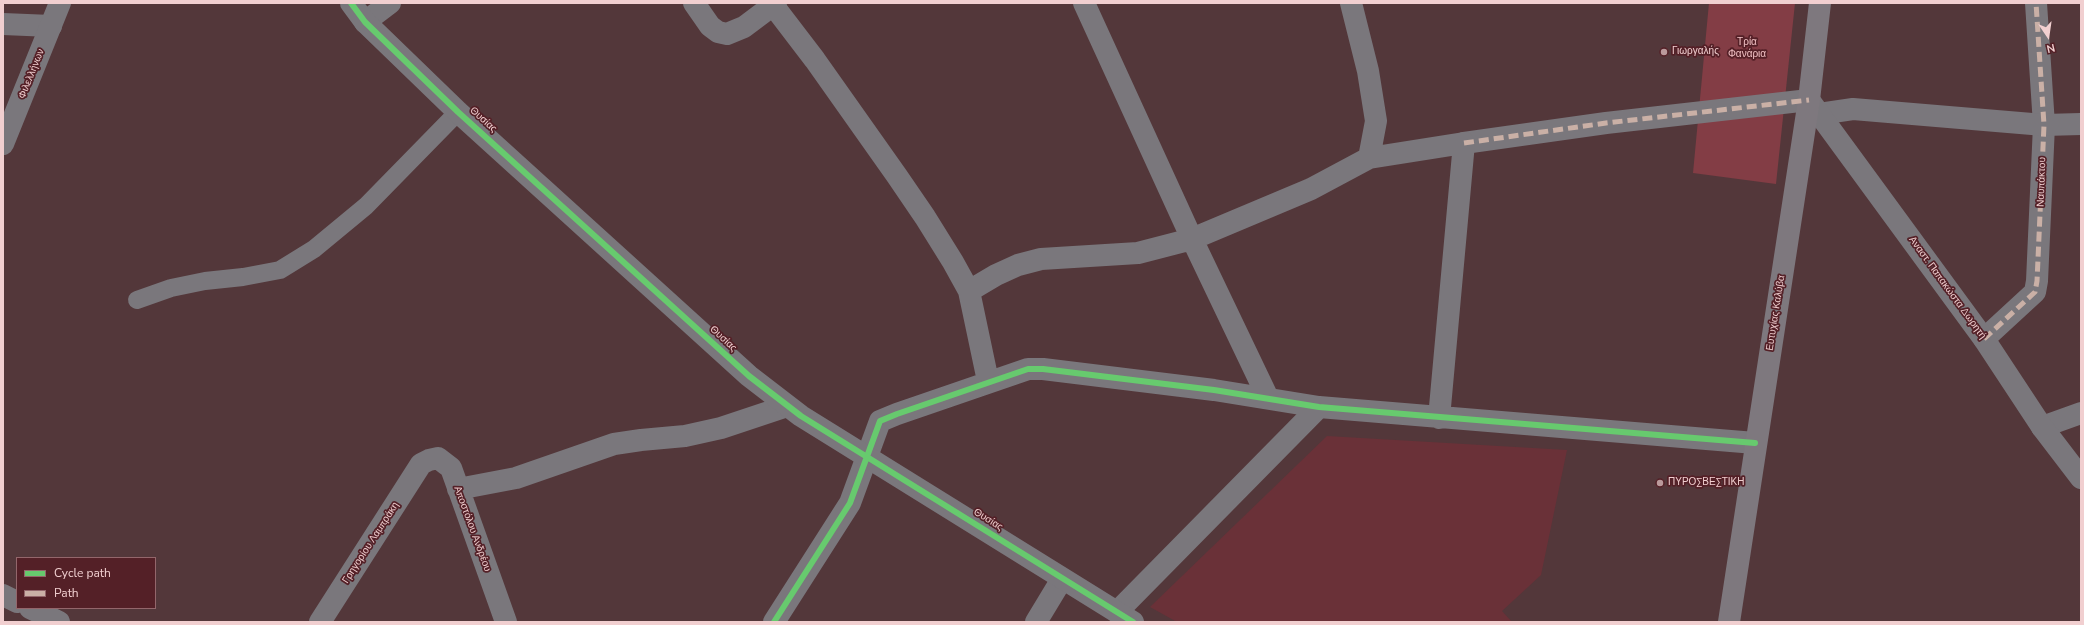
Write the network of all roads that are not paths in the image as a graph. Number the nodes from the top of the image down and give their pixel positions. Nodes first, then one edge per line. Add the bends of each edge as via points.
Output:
1 (60, 3) edge
2 (352, 3) edge
3 (390, 3) edge
4 (694, 3) edge
5 (1084, 3) edge
6 (1351, 3) edge
7 (1820, 3) edge
8 (2036, 3) edge
9 (774, 4) edge
10 (365, 22) junction
11 (3, 24) edge
12 (51, 26) junction
13 (1814, 107) junction
14 (458, 112) junction
15 (2081, 124) edge
16 (2044, 125) junction
17 (1464, 143) junction
18 (3, 144) edge
19 (1369, 158) junction
20 (1192, 239) junction
21 (969, 291) junction
22 (137, 300) dead end
23 (1984, 339) junction
24 (988, 381) junction
25 (1268, 398) junction
26 (787, 406) junction
27 (1319, 406) junction
28 (2081, 413) edge
29 (1439, 418) junction
30 (2042, 427) junction
31 (1755, 443) junction
32 (868, 458) junction
33 (421, 464) joint
34 (2081, 478) edge
35 (458, 489) junction
36 (1062, 579) junction
37 (3, 595) edge
38 (16, 602) edge
39 (32, 609) edge
40 (1125, 617) edge
41 (59, 622) edge
42 (320, 622) edge
43 (506, 622) edge
44 (774, 622) edge
45 (1036, 622) edge
46 (1729, 622) edge

1 - 12 street, Φιλελλήνων
2 - 10 street, Θυσίας
3 - 10 street
4 - 9 street via 710,26 718,32 727,34 744,27
5 - 20 street
6 - 19 street via 1368,71 1376,121
7 - 13 main road, Ευτυχίας Καλύβα
8 - 16 street, Ναυπάκτου
9 - 21 street via 925,217
10 - 14 street, Θυσίας
11 - 12 street
12 - 18 street, Φιλελλήνων
13 - 16 street
13 - 17 street via 1606,123
13 - 23 street, Αναστ. Παπακώστα Δωρητή
13 - 31 main road, Ευτυχίας Καλύβα
14 - 22 lane via 366,206 314,249 280,270 171,288
14 - 26 street, Θυσίας via 728,358
15 - 16 street
16 - 23 street, Ναυπάκτου via 2035,292
17 - 19 street
17 - 29 street
19 - 20 street via 1311,189
20 - 21 street via 1138,253 1041,259 996,274
20 - 25 street
21 - 24 street
23 - 30 street, Αναστ. Παπακώστα Δωρητή
24 - 25 street via 1016,371 1043,368
24 - 32 street via 880,421
25 - 27 street
26 - 32 street, Θυσίας
26 - 35 street via 721,428 685,436 614,444 516,478
27 - 29 street
27 - 40 street
28 - 30 street
29 - 31 street
30 - 34 street, Αναστ. Παπακώστα Δωρητή
31 - 46 main road, Ευτυχίας Καλύβα
32 - 36 street, Θυσίας
32 - 44 street via 850,503
33 - 35 street, Αποστόλου Ανδρέου via 438,458 445,462 451,468
33 - 42 street, Γρηγορίου Λαμπράκη
35 - 43 street, Αποστόλου Ανδρέου
36 - 40 street, Θυσίας
36 - 45 street
37 - 38 street
39 - 41 street

